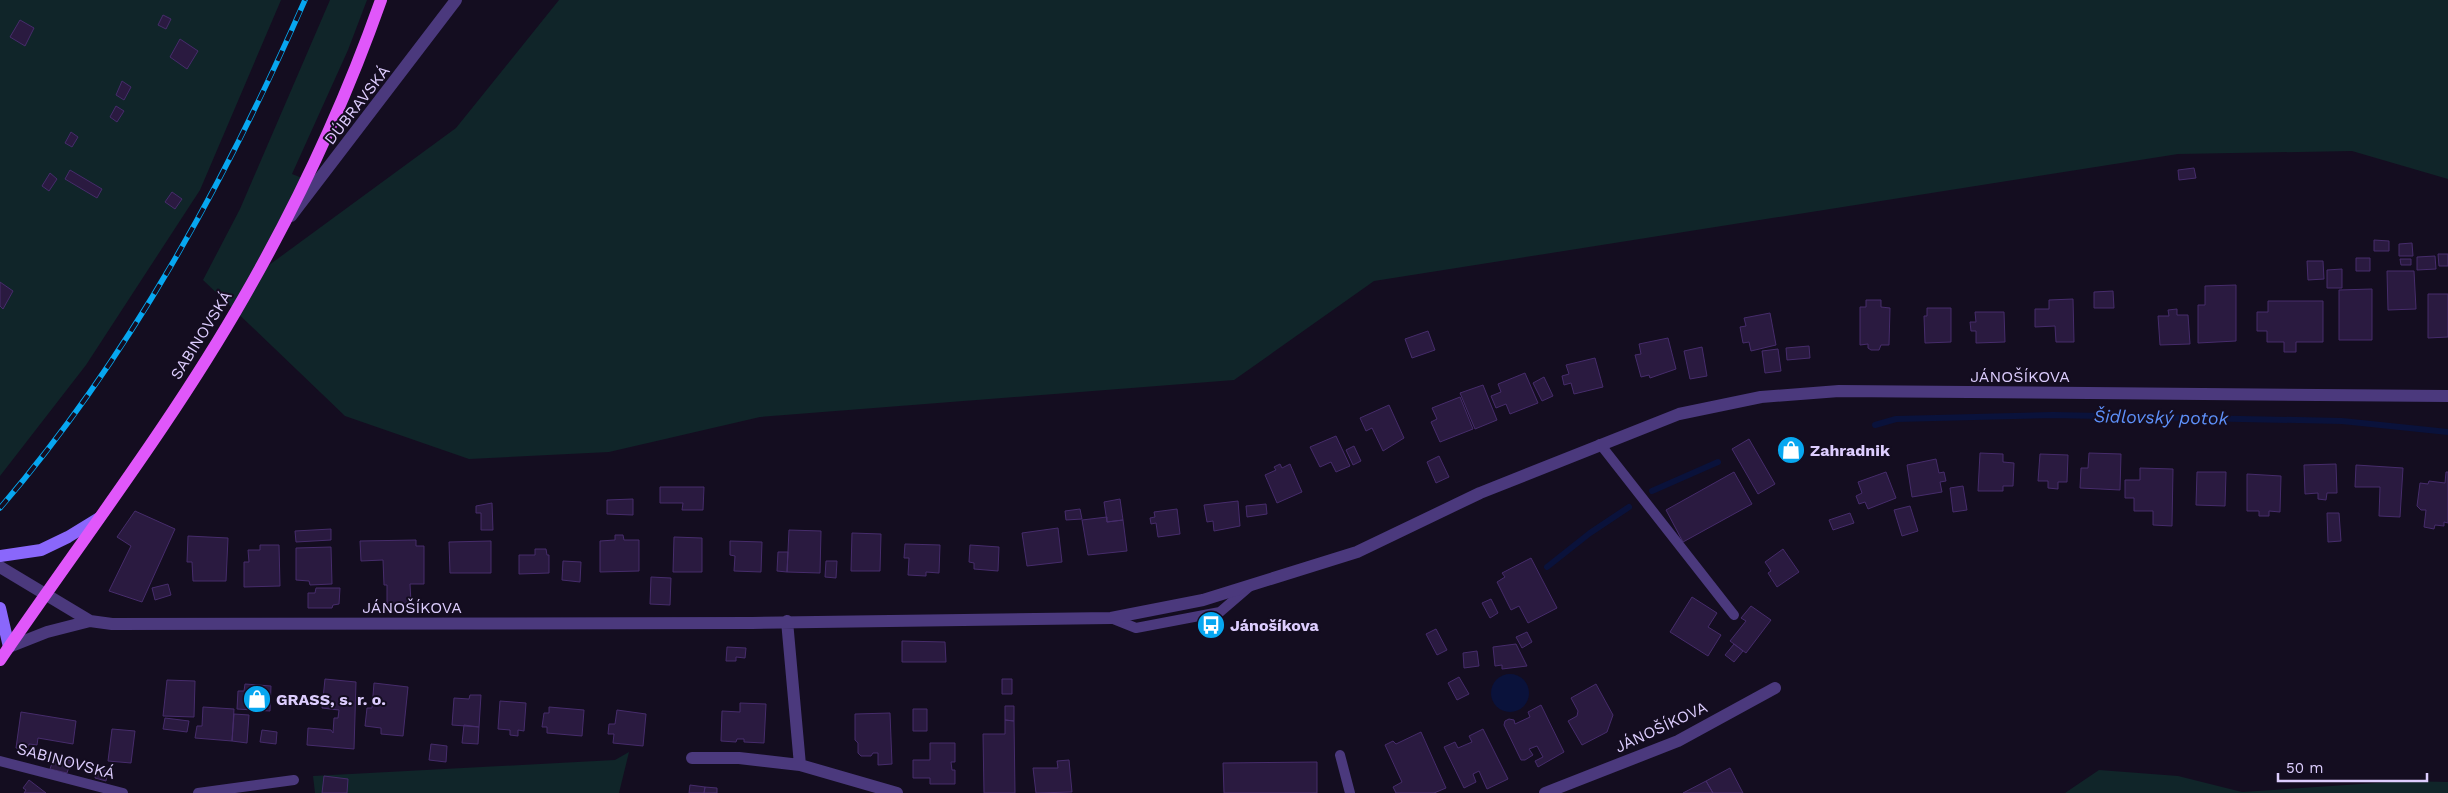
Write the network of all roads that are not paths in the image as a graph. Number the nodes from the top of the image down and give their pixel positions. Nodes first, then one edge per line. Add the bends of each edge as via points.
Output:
1 (381, 0) edge
2 (456, 0) edge
3 (282, 228) junction
4 (2448, 396) edge
5 (1600, 444) junction
6 (99, 518) junction
7 (0, 556) edge
8 (0, 566) edge
9 (45, 593) junction
10 (0, 608) edge
11 (1734, 615) dead end
12 (90, 621) junction
13 (787, 621) junction
14 (9, 647) junction
15 (0, 660) edge
16 (1775, 688) dead end
17 (1340, 755) dead end
18 (692, 758) dead end
19 (0, 761) edge
20 (800, 765) junction
21 (294, 780) dead end
22 (1558, 791) edge
23 (123, 793) edge
24 (198, 793) edge
25 (897, 793) edge
26 (1350, 793) edge
27 (1545, 793) edge

1 - 3 main road, SABINOVSKÁ via 355,68
2 - 3 street, DÚBRAVSKÁ
3 - 6 main road, SABINOVSKÁ via 211,351
4 - 5 street, JÁNOŠÍKOVA via 1839,391 1761,397 1679,414
5 - 11 lane
5 - 13 street, JÁNOŠÍKOVA via 1480,493 1357,552 1203,600 1111,618
6 - 7 street via 41,550
6 - 9 main road, SABINOVSKÁ
8 - 9 street, JÁNOŠÍKOVA
9 - 12 street, JÁNOŠÍKOVA
9 - 14 main road, SABINOVSKÁ
10 - 14 street
12 - 13 street, JÁNOŠÍKOVA via 112,624
12 - 14 street via 47,632
13 - 20 street
14 - 15 main road, SABINOVSKÁ
16 - 22 street, JÁNOŠÍKOVA via 1678,741
17 - 26 lane
18 - 20 street via 739,758
19 - 23 lane, SABINOVSKÁ
20 - 25 street
21 - 24 lane
22 - 27 street, JÁNOŠÍKOVA

